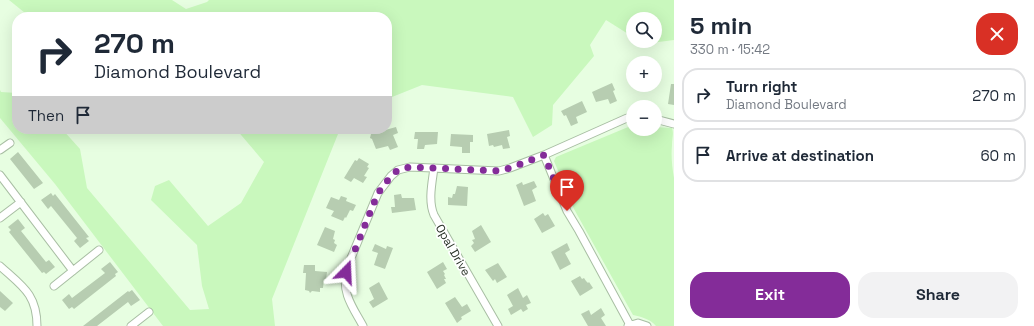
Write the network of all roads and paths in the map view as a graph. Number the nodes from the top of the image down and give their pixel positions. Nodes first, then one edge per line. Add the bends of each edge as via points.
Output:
1 (626, 118) edge
2 (662, 121) edge
3 (674, 124) edge
4 (10, 143) dead end
5 (0, 150) edge
6 (544, 155) junction
7 (434, 168) junction
8 (0, 175) edge
9 (21, 202) junction
10 (0, 218) edge
11 (99, 250) dead end
12 (0, 266) edge
13 (73, 271) junction
14 (54, 286) dead end
15 (149, 312) dead end
16 (629, 325) edge
17 (37, 326) edge
18 (131, 326) edge
19 (363, 326) edge
20 (498, 326) edge
21 (647, 326) edge

1 - 6 street
2 - 3 street
4 - 5 street
6 - 7 street via 499,171
6 - 16 street via 567,211
7 - 19 street via 410,167 398,170 378,193 346,270 344,284 351,305
7 - 20 street, Opal Drive via 431,209
8 - 9 street
9 - 10 street
9 - 13 street
11 - 13 street
12 - 17 street via 22,285 32,298
13 - 14 street
15 - 18 street
16 - 21 street via 638,323

